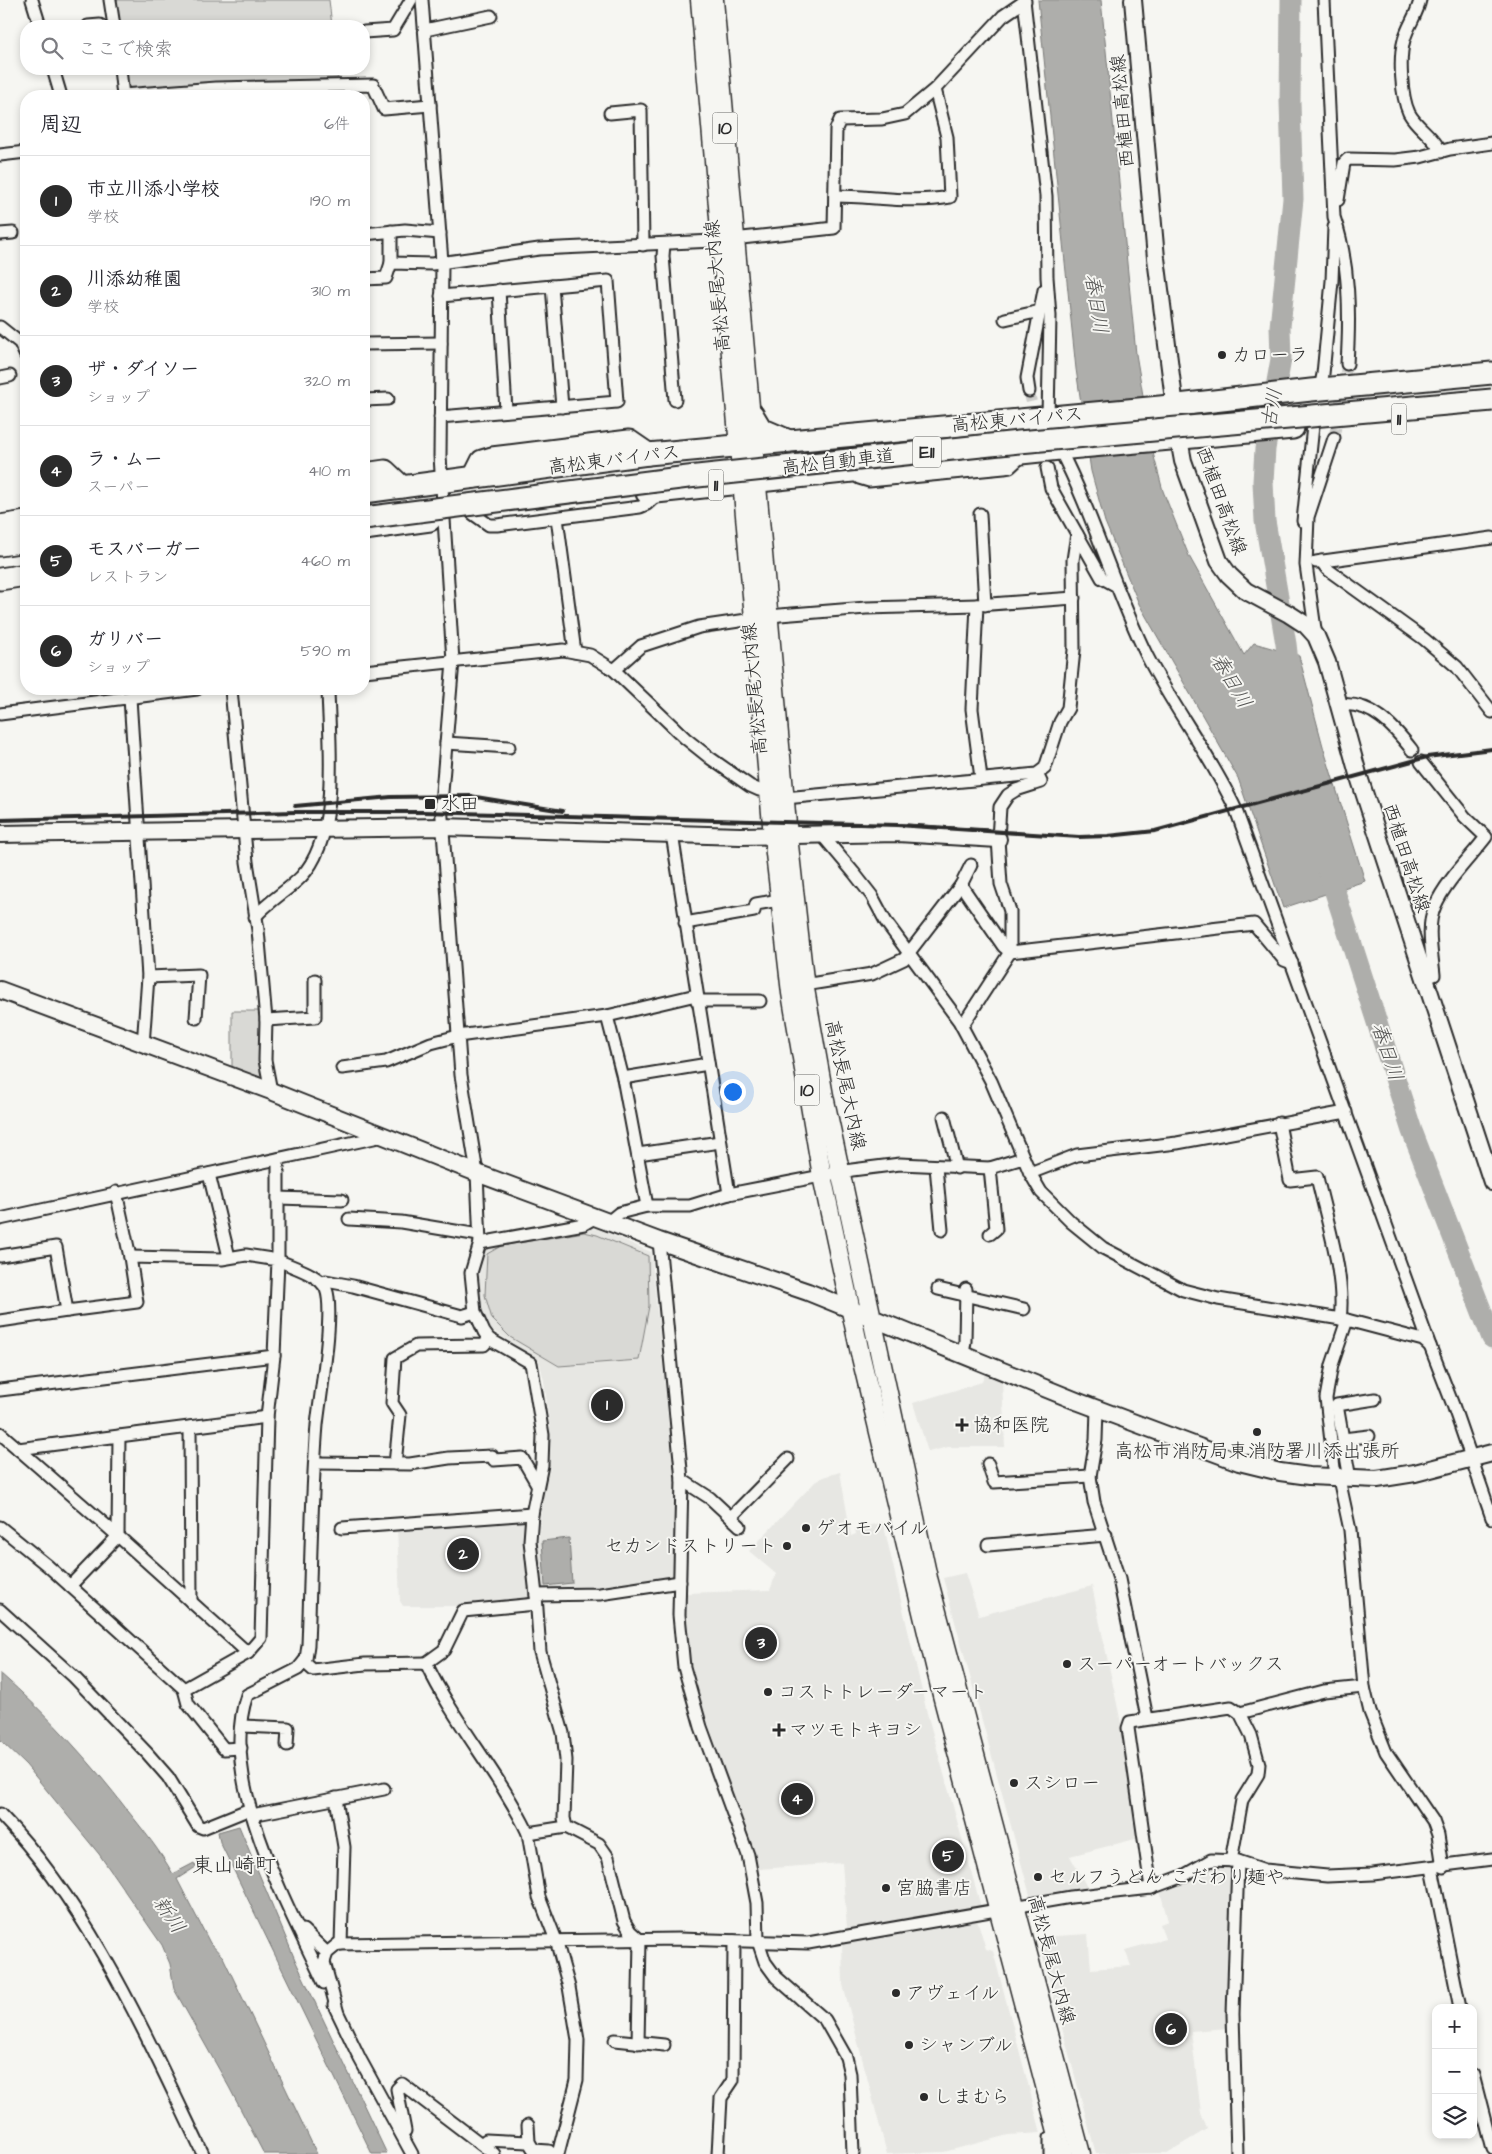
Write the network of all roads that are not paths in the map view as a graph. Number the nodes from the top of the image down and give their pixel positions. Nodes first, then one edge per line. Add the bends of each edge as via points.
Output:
1 (32, 0) edge
2 (110, 0) edge
3 (411, 0) edge
4 (422, 0) edge
5 (700, 0) edge
6 (714, 0) edge
7 (1132, 0) edge
8 (1324, 0) edge
9 (1420, 0) edge
10 (1025, 1) edge
11 (491, 16) dead end
12 (38, 20) edge
13 (113, 20) edge
14 (425, 30) junction
15 (370, 32) edge
16 (55, 75) edge
17 (121, 75) edge
18 (935, 89) junction
19 (59, 90) edge
20 (122, 90) edge
21 (262, 90) edge
22 (430, 105) junction
23 (610, 114) dead end
24 (1492, 143) edge
25 (1441, 152) junction
26 (20, 153) edge
27 (0, 155) edge
28 (835, 196) junction
29 (1333, 203) junction
30 (1334, 217) junction
31 (391, 231) junction
32 (13, 233) dead end
33 (370, 233) edge
34 (440, 233) junction
35 (0, 234) edge
36 (728, 239) junction
37 (664, 244) junction
38 (644, 245) junction
39 (442, 262) junction
40 (391, 263) junction
41 (1047, 277) junction
42 (370, 279) edge
43 (552, 286) junction
44 (499, 290) junction
45 (441, 296) junction
46 (1040, 311) junction
47 (1005, 319) dead end
48 (0, 327) edge
49 (20, 343) edge
50 (441, 343) junction
51 (370, 344) edge
52 (1347, 364) tunnel mouth
53 (1492, 373) edge
54 (1492, 387) edge
55 (1315, 390) junction
56 (1029, 391) tunnel mouth
57 (388, 399) dead end
58 (370, 400) edge
59 (675, 400) dead end
60 (1492, 400) edge
61 (1167, 406) junction
62 (562, 408) junction
63 (506, 411) junction
64 (1492, 411) edge
65 (752, 414) junction
66 (1055, 416) junction
67 (440, 418) junction
68 (1309, 426) junction
69 (1334, 438) tunnel mouth
70 (1172, 439) junction
71 (790, 441) junction
72 (747, 446) junction
73 (1064, 449) junction
74 (1047, 468) dead end
75 (370, 473) edge
76 (441, 481) junction
77 (750, 481) junction
78 (402, 486) junction
79 (370, 491) edge
80 (661, 491) junction
81 (370, 503) edge
82 (472, 513) junction
83 (980, 514) dead end
84 (370, 517) edge
85 (443, 518) junction
86 (557, 518) junction
87 (411, 522) junction
88 (20, 523) edge
89 (0, 526) edge
90 (370, 528) edge
91 (1077, 534) junction
92 (1492, 538) edge
93 (370, 539) edge
94 (20, 542) edge
95 (0, 545) edge
96 (1306, 548) junction
97 (20, 553) edge
98 (0, 556) edge
99 (1321, 561) junction
100 (1306, 565) junction
101 (20, 566) edge
102 (0, 569) edge
103 (20, 576) edge
104 (0, 579) edge
105 (1115, 585) junction
106 (20, 589) edge
107 (0, 592) edge
108 (1074, 598) junction
109 (981, 605) junction
110 (763, 618) junction
111 (1311, 631) junction
112 (575, 652) junction
113 (453, 661) junction
114 (370, 669) edge
115 (614, 670) junction
116 (153, 695) edge
117 (232, 695) edge
118 (328, 695) edge
119 (130, 698) junction
120 (1339, 705) junction
121 (1492, 712) edge
122 (0, 714) edge
123 (446, 743) junction
124 (509, 747) dead end
125 (1412, 750) dead end
126 (1421, 762) dead end
127 (1038, 774) junction
128 (981, 778) junction
129 (778, 794) junction
130 (442, 827) junction
131 (324, 828) junction
132 (244, 829) junction
133 (137, 833) junction
134 (0, 834) edge
135 (672, 834) junction
136 (822, 834) junction
137 (781, 836) junction
138 (998, 839) junction
139 (1489, 839) edge
140 (971, 865) dead end
141 (961, 885) junction
142 (780, 900) junction
143 (255, 917) junction
144 (685, 923) junction
145 (907, 952) junction
146 (1010, 952) junction
147 (1292, 963) junction
148 (148, 977) junction
149 (1424, 979) junction
150 (316, 980) dead end
151 (804, 986) junction
152 (0, 990) edge
153 (697, 998) junction
154 (760, 1001) dead end
155 (607, 1016) junction
156 (196, 1018) dead end
157 (266, 1020) junction
158 (962, 1026) junction
159 (458, 1036) junction
160 (143, 1044) junction
161 (708, 1064) junction
162 (342, 1068) dead end
163 (623, 1078) junction
164 (271, 1091) junction
165 (1346, 1112) junction
166 (944, 1117) dead end
167 (1279, 1123) junction
168 (385, 1135) junction
169 (720, 1142) junction
170 (638, 1154) junction
171 (278, 1158) junction
172 (1023, 1158) junction
173 (936, 1167) junction
174 (957, 1168) junction
175 (990, 1168) junction
176 (842, 1172) junction
177 (477, 1173) junction
178 (1030, 1173) junction
179 (208, 1174) junction
180 (822, 1176) junction
181 (1492, 1182) edge
182 (116, 1192) junction
183 (729, 1194) junction
184 (278, 1198) junction
185 (342, 1200) dead end
186 (647, 1206) junction
187 (0, 1219) edge
188 (349, 1219) dead end
189 (602, 1220) junction
190 (942, 1230) dead end
191 (990, 1234) dead end
192 (480, 1239) junction
193 (659, 1241) junction
194 (0, 1256) edge
195 (130, 1257) junction
196 (229, 1257) junction
197 (278, 1260) junction
198 (322, 1283) junction
199 (938, 1289) dead end
200 (966, 1293) junction
201 (851, 1308) junction
202 (1024, 1309) dead end
203 (67, 1311) junction
204 (475, 1312) junction
205 (873, 1318) junction
206 (1343, 1319) junction
207 (0, 1321) edge
208 (489, 1339) junction
209 (1430, 1346) junction
210 (963, 1355) junction
211 (274, 1356) junction
212 (0, 1390) edge
213 (1375, 1399) dead end
214 (1097, 1409) junction
215 (268, 1417) junction
216 (190, 1427) junction
217 (0, 1432) edge
218 (120, 1436) junction
219 (1369, 1436) dead end
220 (1343, 1439) junction
221 (18, 1449) junction
222 (1480, 1456) edge
223 (788, 1459) dead end
224 (316, 1463) junction
225 (395, 1464) junction
226 (988, 1464) dead end
227 (1090, 1476) junction
228 (1344, 1479) junction
229 (682, 1480) junction
230 (538, 1484) junction
231 (532, 1514) junction
232 (731, 1517) junction
233 (1492, 1518) edge
234 (740, 1526) dead end
235 (0, 1528) edge
236 (342, 1528) dead end
237 (1106, 1535) junction
238 (118, 1536) junction
239 (988, 1545) dead end
240 (680, 1582) junction
241 (70, 1586) junction
242 (536, 1599) junction
243 (191, 1602) junction
244 (0, 1610) edge
245 (248, 1653) junction
246 (304, 1662) junction
247 (426, 1662) junction
248 (1364, 1687) junction
249 (184, 1689) junction
250 (1240, 1713) junction
251 (1147, 1718) junction
252 (242, 1726) junction
253 (287, 1745) dead end
254 (241, 1748) junction
255 (384, 1789) dead end
256 (336, 1798) junction
257 (251, 1812) junction
258 (0, 1814) edge
259 (566, 1827) junction
260 (528, 1833) junction
261 (1492, 1859) edge
262 (1234, 1861) junction
263 (1437, 1867) junction
264 (1151, 1888) junction
265 (1007, 1908) junction
266 (296, 1924) junction
267 (556, 1940) junction
268 (640, 1940) junction
269 (734, 1941) junction
270 (758, 1941) junction
271 (341, 1944) junction
272 (327, 1953) junction
273 (1459, 2004) edge
274 (337, 2010) junction
275 (615, 2040) dead end
276 (638, 2043) junction
277 (664, 2045) dead end
278 (1477, 2091) edge
279 (528, 2124) dead end
280 (1058, 2135) junction
281 (406, 2140) junction
282 (529, 2142) junction
283 (480, 2144) junction
284 (1492, 2149) edge
285 (203, 2154) edge
286 (412, 2154) edge
287 (494, 2154) edge
288 (552, 2154) edge
289 (558, 2154) edge
290 (718, 2154) edge
291 (853, 2154) edge
292 (1050, 2154) edge
293 (1063, 2154) edge
294 (1080, 2154) edge
295 (1237, 2154) edge

1 - 12 street
2 - 13 street
3 - 15 street via 393,30
4 - 14 street
5 - 36 main road, 高松長尾大内線 / 10
6 - 36 main road, 高松長尾大内線 / 10
7 - 61 street, 西植田高松線
8 - 29 street
9 - 25 street via 1404,40 1403,96 1410,114
10 - 18 street via 1003,16
10 - 41 street via 1046,196
11 - 14 street
14 - 22 street
16 - 19 street
17 - 20 street
18 - 28 street via 905,114 882,119 840,120 836,129
18 - 28 street via 947,137 950,197 928,201
21 - 22 street via 373,85 384,109
22 - 34 street
23 - 38 street via 641,110
24 - 25 street
25 - 29 street via 1395,160 1348,159 1344,163 1338,202
26 - 27 street
28 - 36 street via 834,228
29 - 30 street
30 - 52 street via 1341,239 1350,321
30 - 55 street via 1332,282 1323,374
31 - 33 street
31 - 34 street
31 - 40 street
32 - 35 street
34 - 39 street
36 - 37 street
36 - 65 main road, 高松長尾大内線 / 10
36 - 72 main road, 高松長尾大内線 / 10
37 - 38 street
37 - 59 street
38 - 39 street via 539,249
39 - 40 street
39 - 45 street
40 - 42 street via 386,278
41 - 46 street
41 - 66 street
43 - 44 street
43 - 62 street
43 - 62 street via 608,281 617,402
44 - 45 street
44 - 63 street
45 - 50 street
46 - 47 street
46 - 56 street via 1027,378
48 - 49 street
50 - 51 street
50 - 67 street
53 - 55 highway, 高松東バイパス / 11
54 - 81 highway, 高松自動車道 / E11 via 685,466
55 - 61 highway, 高松東バイパス / 11
57 - 58 street
60 - 84 highway, 高松自動車道 / E11, bridge via 990,445
61 - 66 highway, 高松東バイパス / 11
61 - 70 street, 西植田高松線
62 - 63 street
63 - 67 street
64 - 68 highway, 高松東バイパス / 11
65 - 71 highway via 762,429
65 - 72 main road, 高松長尾大内線 / 10
66 - 71 highway, 高松東バイパス / 11
67 - 76 street
68 - 70 highway, 高松東バイパス / 11
68 - 96 street via 1303,514
69 - 96 street via 1308,518
70 - 73 highway, 高松東バイパス / 11
70 - 111 street, 西植田高松線 via 1219,561 1229,575 1246,592
71 - 72 highway, 高松東バイパス / 11
72 - 76 highway, 高松東バイパス / 11 via 648,454
72 - 77 main road, 高松長尾大内線 / 10
73 - 77 highway, 高松東バイパス / 11
73 - 105 street
74 - 91 street via 1052,488
75 - 78 highway via 385,471
76 - 78 highway, 高松東バイパス / 11
76 - 85 street
77 - 80 highway, 高松東バイパス / 11
77 - 110 main road, 高松長尾大内線 / 10
78 - 79 highway, 高松東バイパス / 11
80 - 82 highway, 高松東バイパス / 11
80 - 86 street via 651,502 640,507
82 - 85 highway, 高松東バイパス / 11
82 - 86 street via 489,525
83 - 109 street
85 - 87 highway, 高松東バイパス / 11
85 - 113 street
86 - 112 street
87 - 90 highway, 高松東バイパス / 11
87 - 93 highway via 391,536
88 - 89 highway
91 - 105 street via 1102,578
91 - 108 street via 1073,560
92 - 99 street
94 - 95 highway
96 - 100 street
97 - 98 highway
99 - 100 street
99 - 121 street via 1334,575 1424,639 1457,667
100 - 111 street
101 - 102 highway
103 - 104 highway
105 - 147 street via 1167,694 1222,779
106 - 107 highway
108 - 109 street
108 - 127 street via 1074,650 1068,708 1045,768
109 - 110 street via 866,608
109 - 128 street via 972,709
110 - 115 street via 700,627 667,636 641,646
110 - 129 main road, 高松長尾大内線 / 10
111 - 120 street, 西植田高松線 via 1327,662
112 - 113 street via 554,650
112 - 115 street via 590,655
113 - 114 street
113 - 123 street
115 - 129 street via 710,758 759,790
116 - 119 street
117 - 132 street
118 - 131 street via 329,792
119 - 122 street
119 - 133 street
120 - 125 street via 1348,704 1378,714
120 - 149 street, 西植田高松線
123 - 124 street
123 - 130 street
126 - 139 street via 1465,817
127 - 128 street
127 - 138 street via 1042,782 1016,790 1003,801
128 - 129 street
129 - 137 main road, 高松長尾大内線 / 10
130 - 131 street
130 - 135 street
130 - 159 street
131 - 132 street
131 - 143 street via 315,855 301,877
132 - 133 street
132 - 143 street
133 - 134 street
133 - 148 street
135 - 137 street
135 - 144 street
136 - 137 street
136 - 138 street via 898,833
136 - 145 street via 872,896
137 - 142 main road, 高松長尾大内線 / 10
137 - 151 main road, 高松長尾大内線 / 10
138 - 146 street via 1001,884 1010,911
139 - 149 street via 1435,906 1430,944 1434,975
140 - 141 street
141 - 145 street
141 - 146 street
142 - 144 street via 756,904 754,911
142 - 180 main road, 高松長尾大内線 / 10 via 791,994
143 - 157 street
144 - 153 street
145 - 151 street via 904,959 872,974
145 - 158 street
146 - 147 street via 1254,924 1284,960
146 - 158 street
147 - 165 street
148 - 156 street via 199,976
148 - 160 street
149 - 181 street, 西植田高松線
150 - 157 street via 315,1017
151 - 176 main road, 高松長尾大内線 / 10
152 - 160 street
153 - 154 street
153 - 155 street
153 - 161 street
155 - 159 street
155 - 163 street
157 - 164 street via 265,1060
158 - 172 street via 991,1081
159 - 162 street via 386,1062
159 - 177 street
160 - 164 street
161 - 163 street
161 - 169 street
163 - 170 street
164 - 168 street
165 - 167 street
165 - 209 street
166 - 174 street
167 - 178 street via 1177,1143 1077,1155
167 - 206 street via 1290,1180 1317,1177 1343,1302
168 - 171 street
168 - 177 street
169 - 170 street
169 - 183 street
170 - 186 street
171 - 179 street
171 - 184 street
172 - 175 street
172 - 178 street
173 - 174 street
173 - 176 street via 900,1164
173 - 190 street
174 - 175 street
175 - 191 street via 996,1229
176 - 180 street
176 - 205 main road, 高松長尾大内線 / 10
177 - 189 street
177 - 192 street
178 - 206 street via 1042,1192 1071,1222 1103,1248 1183,1290 1218,1299
179 - 182 street
179 - 196 street
180 - 183 street
180 - 201 main road, 高松長尾大内線 / 10
182 - 187 street
182 - 195 street
183 - 186 street via 690,1206
184 - 185 street
184 - 197 street
186 - 189 street
188 - 192 street via 401,1222
189 - 192 street
189 - 193 street
192 - 204 street via 471,1273
193 - 201 street
193 - 229 street
194 - 203 street via 56,1247
195 - 196 street
195 - 203 street via 136,1302
196 - 197 street via 246,1255
197 - 198 street
197 - 211 street
198 - 204 street via 353,1286 462,1316
198 - 224 street via 326,1288 329,1318
199 - 200 street
200 - 202 street
200 - 210 street
201 - 205 street
201 - 265 main road, 高松長尾大内線 / 10 via 916,1592
203 - 207 street
204 - 208 street
205 - 210 street
205 - 265 main road, 高松長尾大内線 / 10 via 928,1578
206 - 209 street via 1422,1340
206 - 228 street via 1326,1398 1334,1468
208 - 225 street via 484,1345 416,1346 396,1358 392,1403 400,1415
208 - 230 street via 531,1363 543,1435
209 - 222 street via 1453,1405
210 - 214 street
211 - 212 street
211 - 215 street
213 - 220 street via 1337,1405
214 - 227 street
214 - 228 street via 1239,1462 1280,1472
215 - 216 street
215 - 245 street via 261,1638
216 - 218 street
216 - 243 street
217 - 221 street
218 - 221 street
218 - 238 street
219 - 220 street
220 - 228 street
221 - 238 street
222 - 228 street via 1398,1476
222 - 233 street
223 - 232 street
224 - 225 street
224 - 246 street via 308,1645
225 - 230 street via 449,1458 522,1458
226 - 227 street via 994,1482
227 - 237 street via 1094,1502
228 - 248 street
229 - 232 street via 710,1498
229 - 240 street
230 - 231 street
231 - 236 street
231 - 242 street via 530,1541
232 - 234 street
235 - 241 street
237 - 239 street
237 - 251 street via 1119,1579
238 - 241 street
238 - 243 street
240 - 242 street via 600,1594
240 - 270 street via 679,1615 684,1668 701,1727 748,1855 757,1902
241 - 249 street
242 - 247 street via 463,1611 444,1650
242 - 259 street via 540,1652 563,1733
243 - 245 street
244 - 257 street via 74,1677 147,1753 168,1777 198,1826 203,1828
245 - 249 street
246 - 247 street via 313,1670
246 - 252 street via 298,1669 247,1696 242,1709
247 - 260 street via 463,1730 513,1803
248 - 250 street via 1324,1690
248 - 263 street via 1386,1752 1438,1835
249 - 254 street via 188,1704 224,1749
250 - 251 street via 1231,1707 1191,1715
250 - 262 street via 1252,1734 1259,1764 1258,1774 1242,1800
251 - 264 street via 1130,1722 1128,1728
252 - 253 street via 288,1728
252 - 254 street
254 - 257 street via 244,1788
255 - 256 street
256 - 257 street
256 - 271 street via 344,1847
257 - 266 street
258 - 285 street via 19,1834 84,1922 142,2028
259 - 260 street
259 - 268 street via 599,1844 608,1857 624,1921
260 - 267 street via 539,1897
261 - 263 street
262 - 263 street via 1294,1875 1373,1874
262 - 264 street via 1211,1860 1183,1876
262 - 295 street via 1233,2014
263 - 273 street
264 - 265 street
265 - 270 street via 808,1943
265 - 280 main road, 高松長尾大内線 / 10
265 - 294 main road, 高松長尾大内線 / 10
266 - 272 street
266 - 274 street
267 - 268 street
267 - 271 street
267 - 289 street via 569,1987 578,2040 578,2080
268 - 269 street
268 - 276 street
269 - 270 street
269 - 290 street via 733,2080 721,2098
270 - 291 street via 769,1968 825,2020 846,2057 850,2074
271 - 272 street via 330,1948
272 - 274 street via 324,1962
274 - 281 street via 360,2059
275 - 276 street
276 - 277 street
278 - 284 street
279 - 282 street
280 - 292 street via 1050,2138
280 - 293 main road, 高松長尾大内線 / 10
281 - 283 street via 397,2089 402,2084
281 - 286 street
282 - 283 street via 486,2140
282 - 288 street via 534,2150
283 - 287 street

